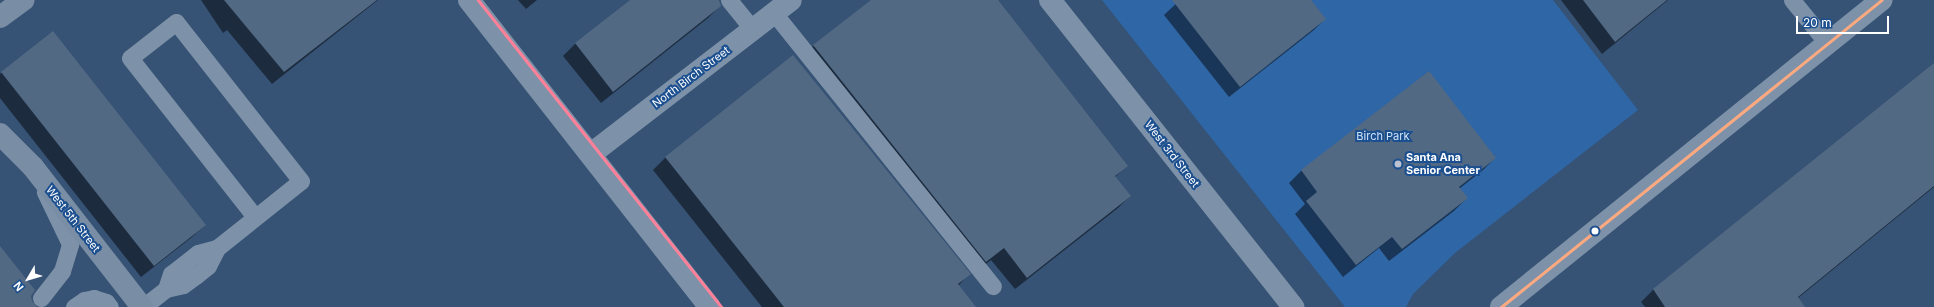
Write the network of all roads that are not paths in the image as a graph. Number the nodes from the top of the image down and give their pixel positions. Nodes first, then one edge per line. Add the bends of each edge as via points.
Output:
1 (22, 0) edge
2 (469, 0) edge
3 (729, 0) edge
4 (791, 0) edge
5 (1050, 0) edge
6 (1792, 0) edge
7 (1881, 0) edge
8 (774, 13) junction
9 (0, 17) edge
10 (753, 30) junction
11 (1827, 43) junction
12 (0, 134) edge
13 (591, 154) junction
14 (33, 167) junction
15 (255, 217) junction
16 (993, 286) dead end
17 (41, 298) dead end
18 (74, 307) edge
19 (110, 307) edge
20 (143, 307) edge
21 (710, 307) edge
22 (1293, 307) edge
23 (1501, 307) edge

1 - 9 main road
2 - 13 street
3 - 10 lane
4 - 8 street, North Birch Street
5 - 22 street, West 3rd Street
6 - 11 lane
7 - 11 street
8 - 10 street, North Birch Street
8 - 16 lane
10 - 13 street, North Birch Street
11 - 23 street
12 - 14 main road, West 5th Street
13 - 21 street
14 - 17 lane via 70,244 62,272
14 - 20 main road, West 5th Street
15 - 15 lane via 301,181 176,22 130,58
15 - 20 lane via 217,248 208,266 183,285 166,289
18 - 19 lane via 84,300 94,298 106,302

